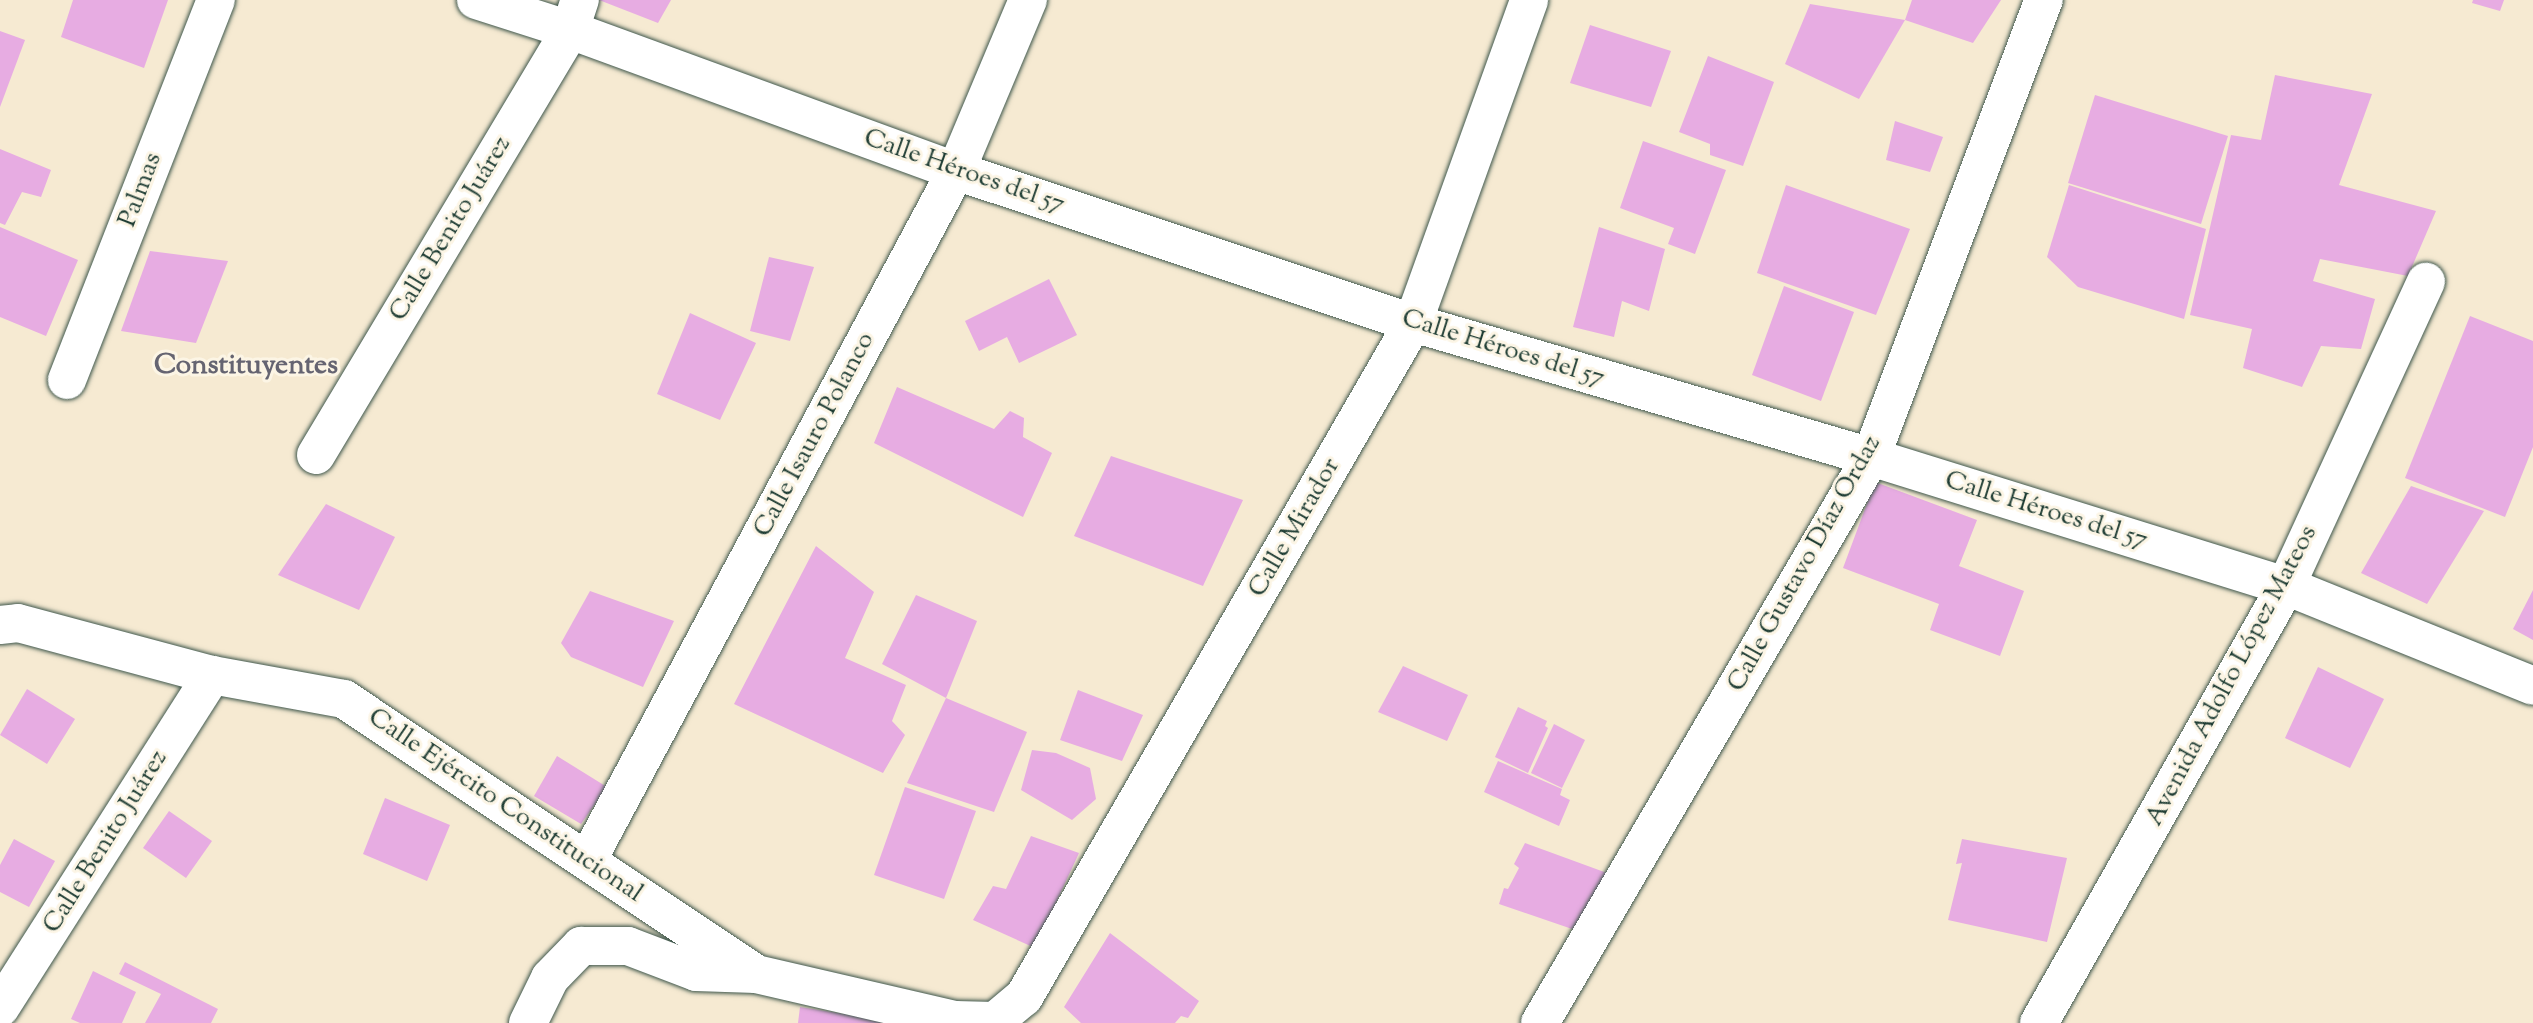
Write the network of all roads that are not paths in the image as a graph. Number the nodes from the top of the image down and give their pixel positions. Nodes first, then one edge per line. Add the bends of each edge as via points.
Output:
1 (216, 0) edge
2 (476, 0) edge
3 (1028, 0) edge
4 (1529, 0) edge
5 (2045, 0) edge
6 (575, 15) edge
7 (956, 172) junction
8 (2426, 282) dead end
9 (1413, 323) junction
10 (67, 380) dead end
11 (316, 455) dead end
12 (1871, 457) junction
13 (2286, 586) junction
14 (0, 625) edge
15 (212, 675) junction
16 (2533, 686) edge
17 (587, 861) junction
18 (756, 974) junction
19 (0, 1009) edge
20 (995, 1021) edge
21 (528, 1023) edge
22 (1540, 1023) edge
23 (2039, 1023) edge

1 - 10 street, Palmas
2 - 6 street, Calle Héroes del 57
3 - 7 street, Calle Isauro Polanco
4 - 9 street, Calle Mirador
5 - 12 street, Calle Gustavo Díaz Ordaz
6 - 7 street, Calle Héroes del 57
6 - 11 street, Calle Benito Juárez
7 - 9 street, Calle Héroes del 57
7 - 17 street, Calle Isauro Polanco
8 - 13 street, Avenida Adolfo López Mateos
9 - 12 street, Calle Héroes del 57
9 - 20 street, Calle Mirador via 1024,997
12 - 13 street, Calle Héroes del 57
12 - 22 street, Calle Gustavo Díaz Ordaz
13 - 16 street, Calle Héroes del 57
13 - 23 street, Avenida Adolfo López Mateos
14 - 15 street, Calle Ejército Constitucional via 18,623
15 - 17 street, Calle Ejército Constitucional via 344,699
15 - 19 street, Calle Benito Juárez
17 - 18 street, Calle Ejército Constitucional
18 - 20 street, Calle Ejército Constitucional via 955,1020
18 - 21 street via 696,972 628,946 581,946 550,978

